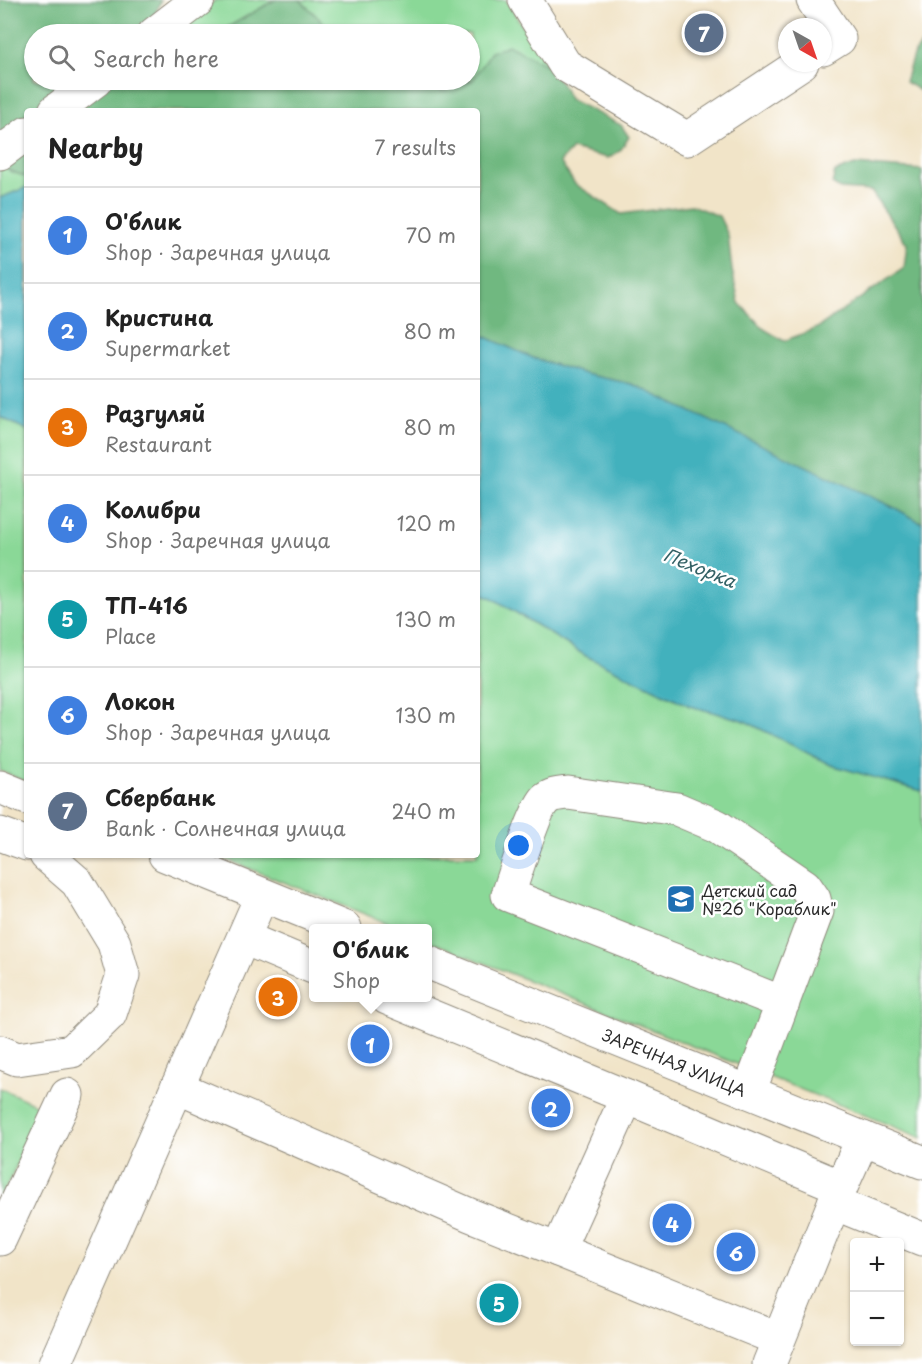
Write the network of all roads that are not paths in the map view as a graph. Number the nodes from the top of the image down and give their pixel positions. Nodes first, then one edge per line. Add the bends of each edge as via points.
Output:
1 (198, 0) edge
2 (525, 0) edge
3 (813, 0) edge
4 (825, 18) edge
5 (167, 24) edge
6 (832, 28) edge
7 (832, 43) edge
8 (788, 72) edge
9 (83, 90) edge
10 (59, 108) edge
11 (24, 134) edge
12 (0, 153) edge
13 (0, 787) edge
14 (24, 797) edge
15 (0, 834) edge
16 (24, 843) edge
17 (49, 858) edge
18 (172, 858) edge
19 (262, 895) junction
20 (335, 924) edge
21 (244, 938) junction
22 (432, 964) edge
23 (309, 965) edge
24 (397, 1002) edge
25 (783, 1003) junction
26 (0, 1052) edge
27 (177, 1087) junction
28 (749, 1092) junction
29 (66, 1095) dead end
30 (627, 1097) junction
31 (862, 1138) junction
32 (922, 1162) edge
33 (838, 1195) junction
34 (0, 1239) edge
35 (922, 1239) edge
36 (558, 1250) junction
37 (774, 1351) edge
38 (55, 1364) edge

1 - 5 street
2 - 8 street via 565,65 687,139
3 - 4 street
6 - 7 street via 839,39
9 - 10 street
11 - 12 street
13 - 14 street
15 - 16 street
17 - 26 street via 77,882 114,943 123,975 110,1014 72,1051 17,1059
18 - 19 street
19 - 20 street
19 - 21 street
21 - 23 street
21 - 27 street
22 - 28 street, ЗАРЕЧНАЯ УЛИЦА
24 - 30 street
25 - 25 street via 816,911 814,899 805,886 717,826 677,809 568,793 544,800 508,896
25 - 28 street
27 - 36 street
27 - 38 street
28 - 31 street, ЗАРЕЧНАЯ УЛИЦА
29 - 34 street
30 - 33 street
30 - 36 street
31 - 32 street, ЗАРЕЧНАЯ УЛИЦА
31 - 33 street
33 - 35 street
33 - 37 street
36 - 37 street

